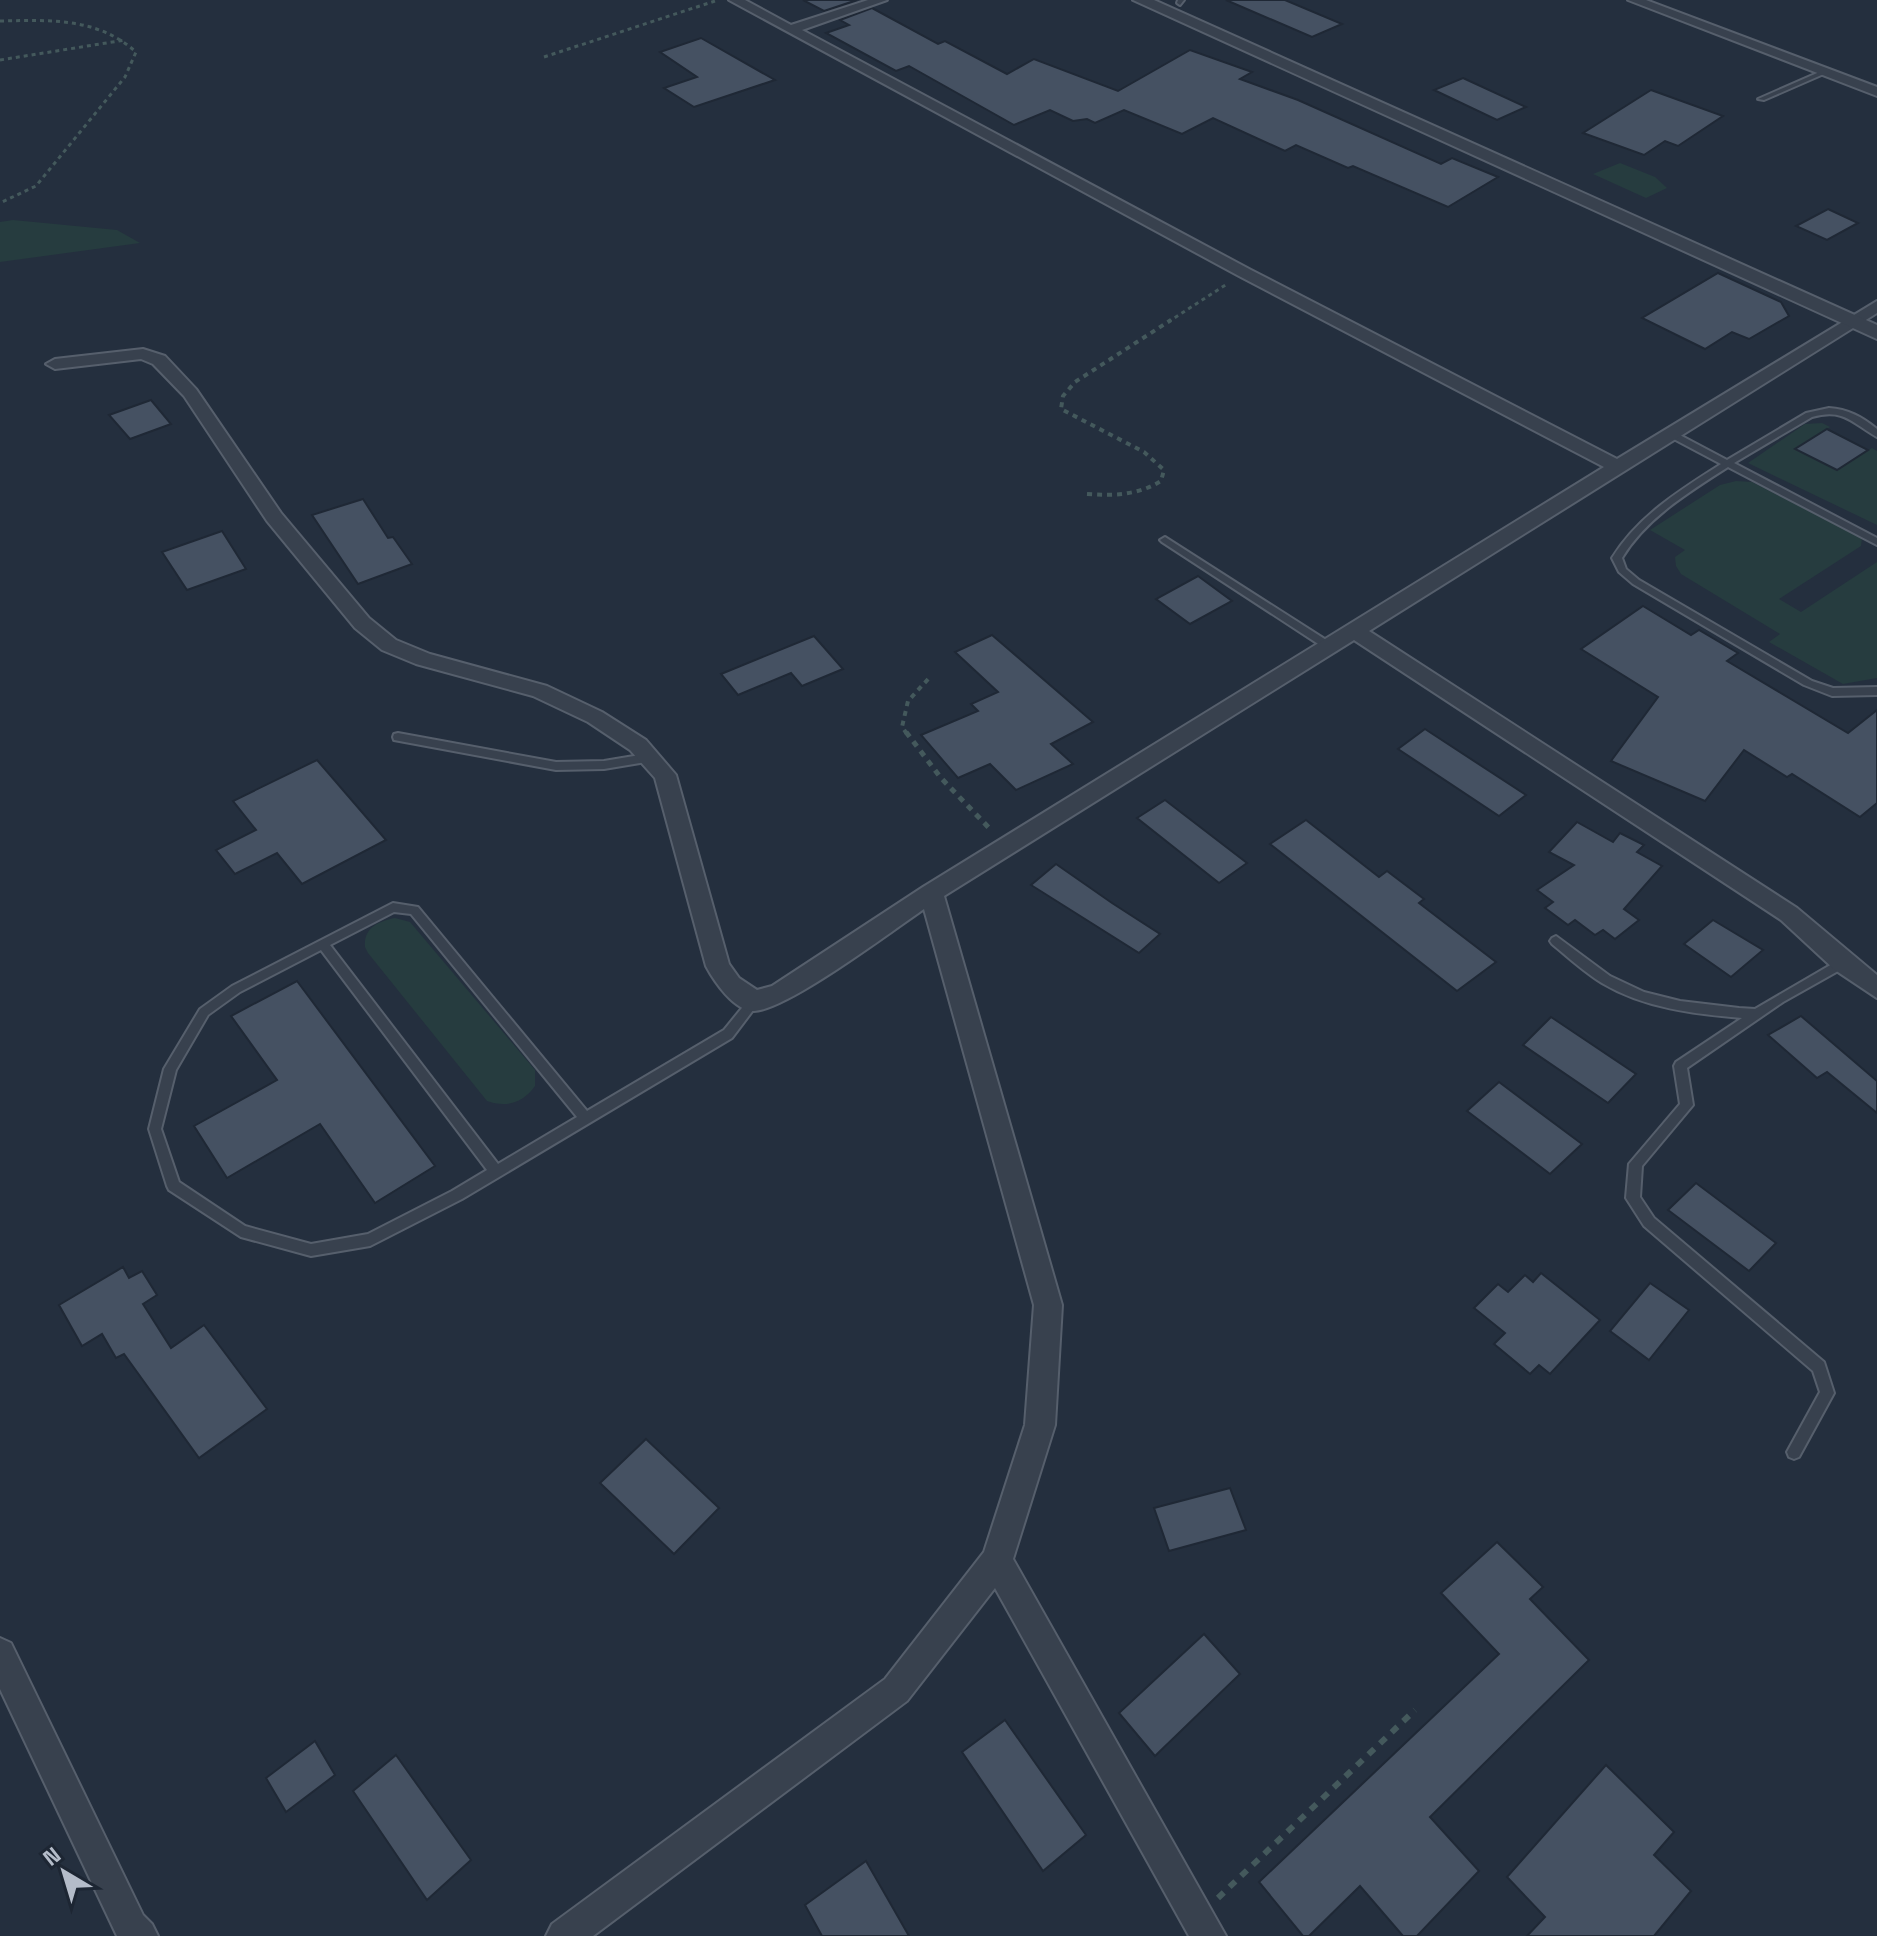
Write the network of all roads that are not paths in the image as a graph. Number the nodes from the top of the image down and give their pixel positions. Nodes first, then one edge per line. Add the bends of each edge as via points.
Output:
1 (735, 0) edge
2 (881, 0) edge
3 (1141, 0) edge
4 (1634, 0) edge
5 (1178, 1) edge
6 (792, 29) junction
7 (1824, 72) junction
8 (1877, 92) edge
9 (1762, 99) dead end
10 (1868, 315) edge
11 (1877, 333) edge
12 (55, 364) dead end
13 (1877, 434) edge
14 (1673, 435) junction
15 (1729, 464) junction
16 (1618, 467) junction
17 (1165, 540) dead end
18 (1877, 542) edge
19 (1355, 631) junction
20 (1330, 647) junction
21 (1877, 691) edge
22 (398, 737) dead end
23 (652, 757) junction
24 (931, 893) junction
25 (1556, 941) dead end
26 (322, 943) junction
27 (1843, 963) junction
28 (1877, 988) edge
29 (754, 1001) junction
30 (1758, 1014) junction
31 (585, 1118) junction
32 (495, 1170) junction
33 (1794, 1452) dead end
34 (997, 1561) junction
35 (0, 1654) edge
36 (1202, 1927) edge
37 (140, 1936) edge
38 (564, 1936) edge

1 - 6 street
2 - 6 street
3 - 10 street
4 - 7 street
5 - 10 street
6 - 16 street
7 - 8 street
7 - 9 lane
10 - 11 street
10 - 14 street
12 - 23 street via 143,354 159,360 190,393 274,517 362,623 389,645 540,691 595,717
13 - 15 lane via 1850,415 1827,409
14 - 15 lane
14 - 16 street
15 - 18 lane
15 - 21 lane via 1661,509 1622,544 1617,558 1622,570 1808,683 1832,692
16 - 19 street
17 - 20 lane
19 - 20 street
19 - 27 street via 1789,914
20 - 24 street
22 - 23 lane via 556,766
23 - 29 street via 665,775 718,966 730,985
24 - 29 street via 780,993
24 - 34 street via 1048,1305 1040,1425
25 - 30 lane via 1608,981 1655,1000
26 - 31 lane via 393,907 414,910
26 - 32 lane
26 - 32 lane via 204,1012 170,1069 155,1129 174,1186 241,1231 311,1250 370,1240
27 - 28 street
27 - 30 lane
29 - 31 lane via 728,1034
30 - 33 lane via 1680,1066 1687,1105 1636,1164 1633,1198 1649,1222 1819,1367 1827,1393
31 - 32 lane
34 - 36 street
34 - 38 street via 896,1690
35 - 37 street via 131,1927

